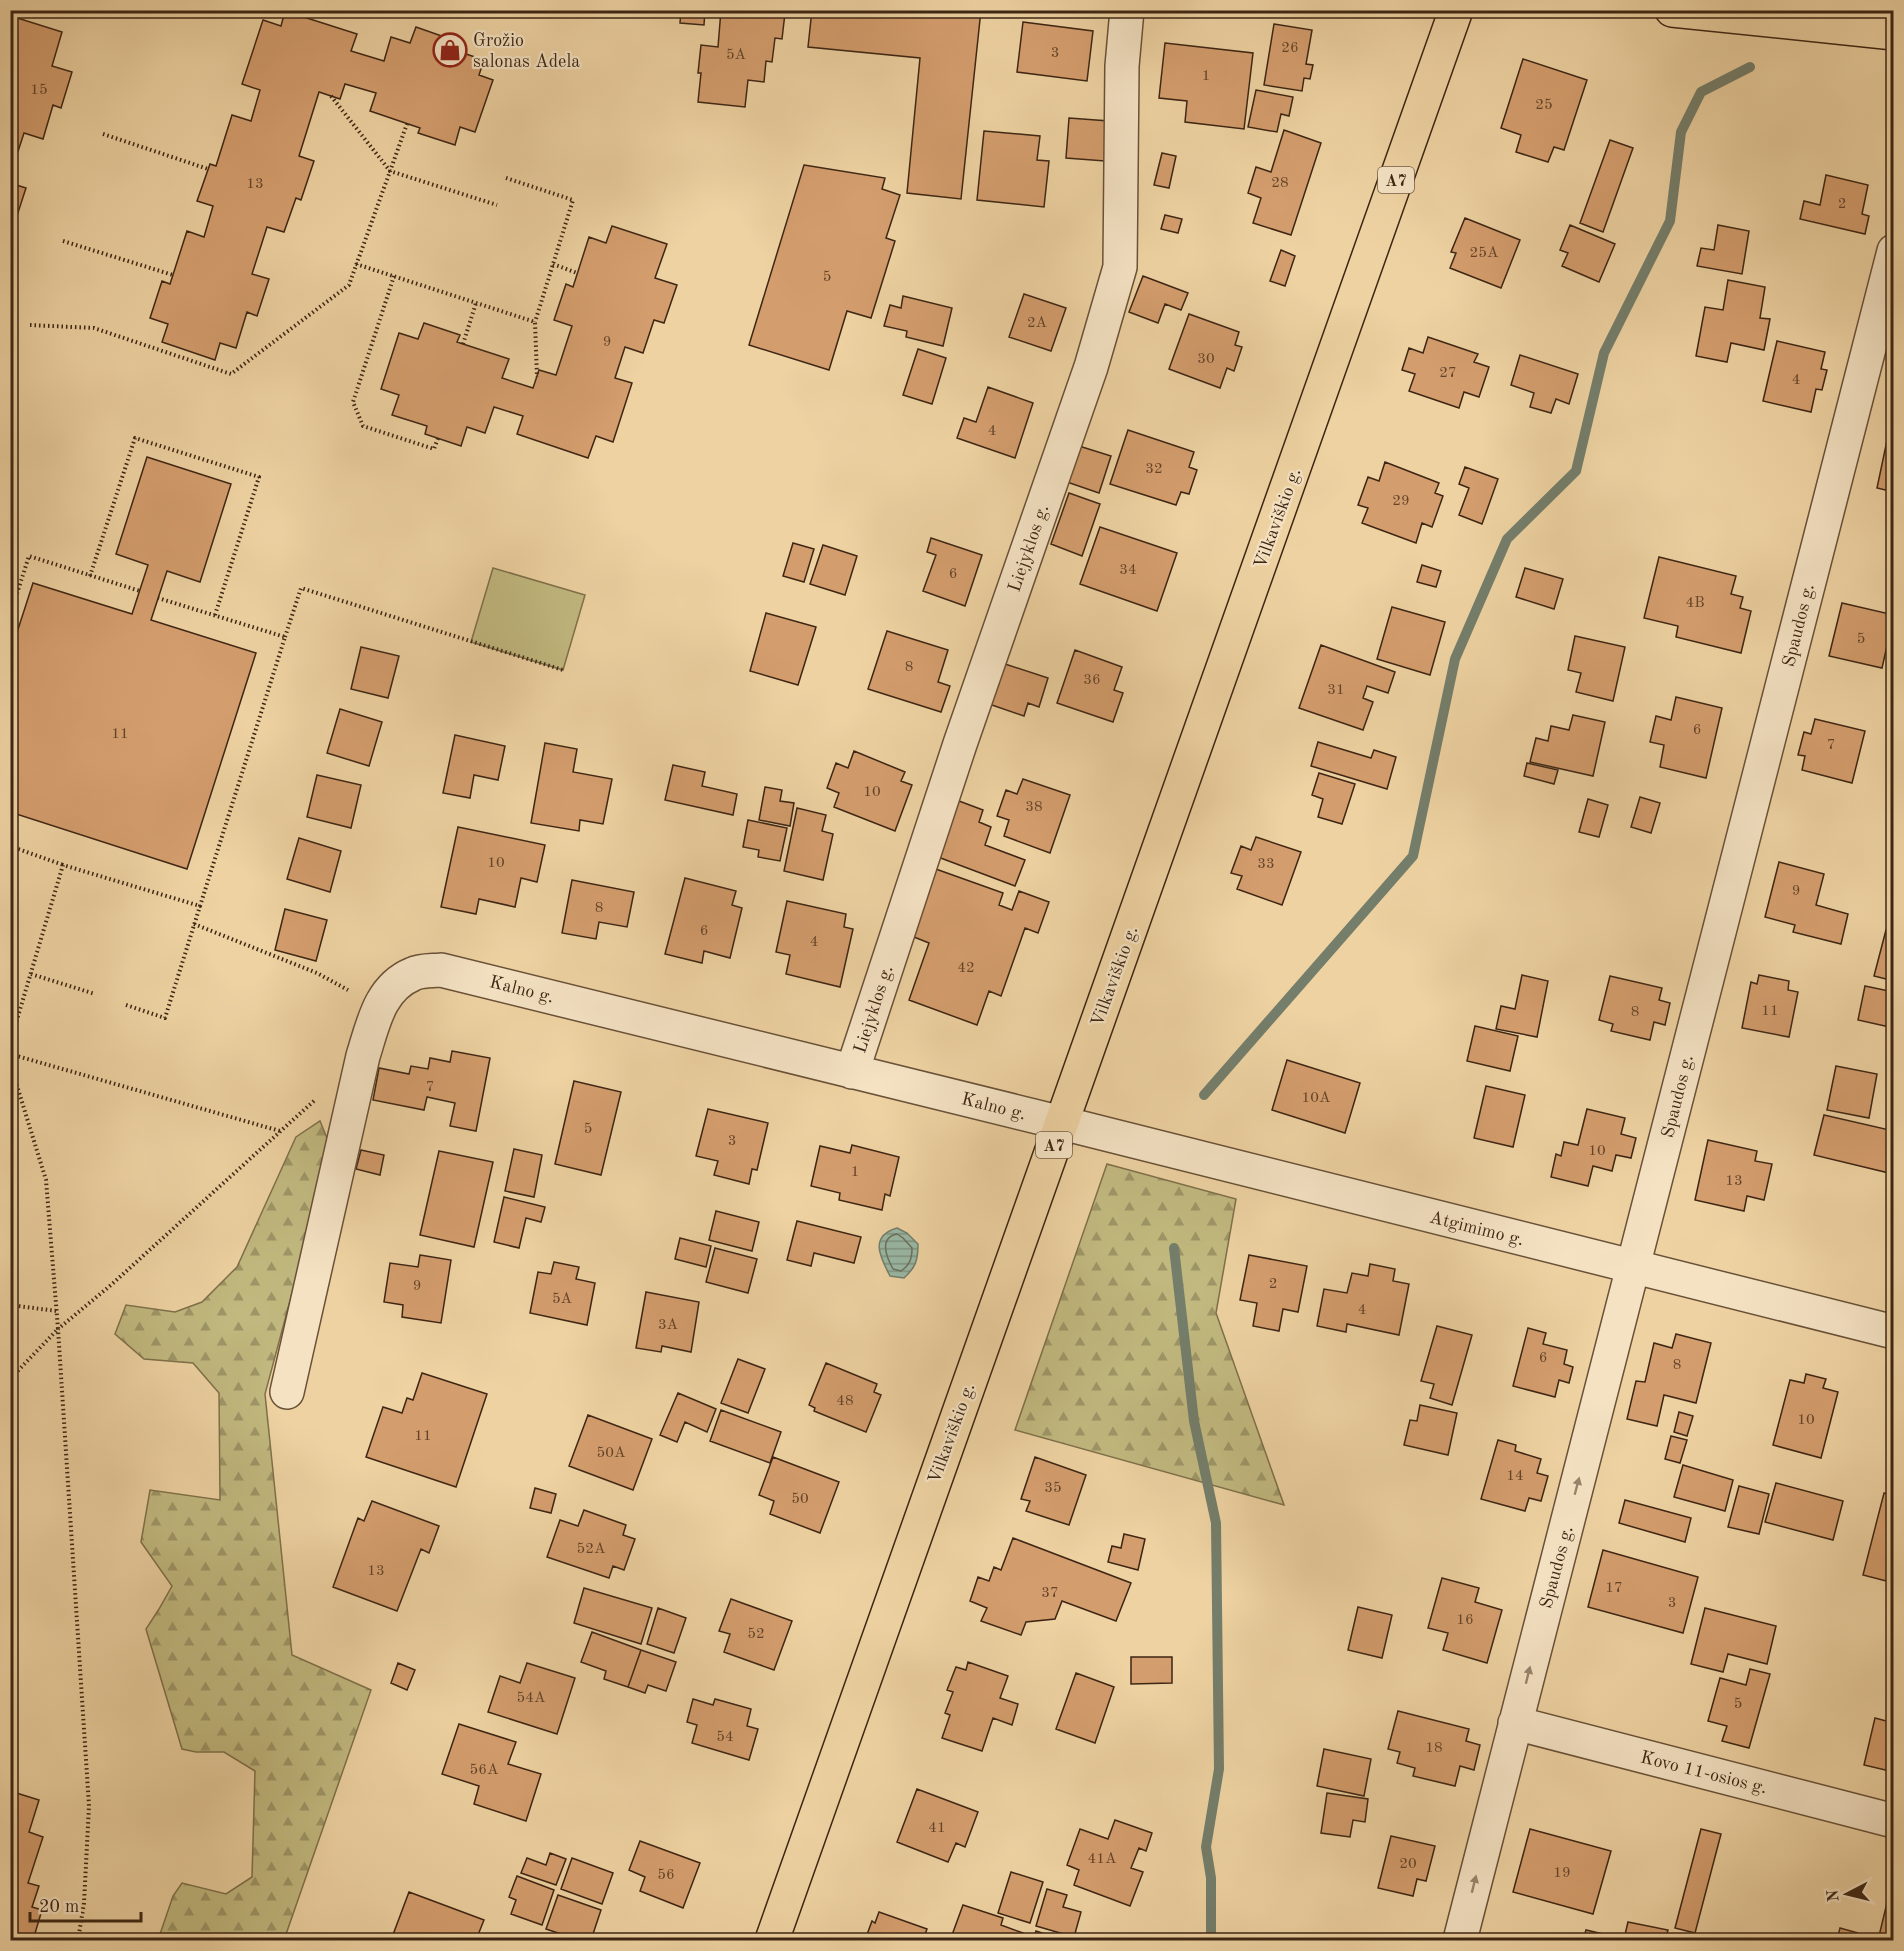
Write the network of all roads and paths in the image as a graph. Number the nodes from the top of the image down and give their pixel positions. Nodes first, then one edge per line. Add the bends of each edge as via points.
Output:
1 (1127, 10) edge
2 (1456, 10) edge
3 (1672, 10) edge
4 (1893, 33) edge
5 (331, 96) dead end
6 (407, 123) dead end
7 (103, 134) dead end
8 (208, 169) dead end
9 (390, 171) junction
10 (506, 178) dead end
11 (497, 205) dead end
12 (63, 241) dead end
13 (1893, 251) edge
14 (356, 264) junction
15 (553, 264) junction
16 (578, 273) dead end
17 (173, 275) dead end
18 (394, 276) junction
19 (476, 303) junction
20 (535, 322) junction
21 (30, 325) dead end
22 (463, 344) dead end
23 (537, 377) dead end
24 (438, 438) dead end
25 (90, 576) junction
26 (140, 591) dead end
27 (158, 598) dead end
28 (10, 615) edge
29 (215, 615) junction
30 (285, 637) junction
31 (563, 670) dead end
32 (10, 846) edge
33 (63, 865) junction
34 (200, 906) junction
35 (195, 924) junction
36 (31, 974) junction
37 (94, 994) dead end
38 (126, 1005) dead end
39 (379, 1007) junction
40 (10, 1043) edge
41 (10, 1054) edge
42 (10, 1063) edge
43 (852, 1072) junction
44 (322, 1094) dead end
45 (1062, 1123) junction
46 (280, 1131) junction
47 (1633, 1268) junction
48 (10, 1305) edge
49 (57, 1311) junction
50 (58, 1329) junction
51 (1893, 1332) edge
52 (10, 1379) edge
53 (287, 1392) dead end
54 (1515, 1723) junction
55 (1893, 1821) edge
56 (78, 1941) edge
57 (772, 1941) edge
58 (1460, 1941) edge

1 - 43 street, Liejyklos g. via 1122,66 1120,267 1091,367 960,744
2 - 45 main road, Vilkaviškio g. / A7
3 - 4 main road
5 - 9 path
6 - 9 path
7 - 8 path
9 - 11 path
9 - 14 path
10 - 15 path via 573,200
12 - 17 path
13 - 47 street, Spaudos g.
14 - 18 path
14 - 21 path via 349,285 231,374 94,328
15 - 16 path
15 - 20 path
18 - 19 path
18 - 24 path via 353,402 363,426 434,449
19 - 20 path
19 - 22 path
20 - 23 path
25 - 26 path
25 - 28 path via 29,556
25 - 29 path via 135,438 259,477
27 - 29 path
29 - 30 path
30 - 31 path via 301,588
30 - 34 path
32 - 33 path
33 - 34 path
33 - 36 path
34 - 35 path
35 - 38 path via 165,1018
35 - 39 path via 317,973
36 - 37 path
36 - 40 path
39 - 43 street, Kalno g. via 390,989 414,973 441,970
39 - 53 street, Kalno g. via 363,1056
41 - 46 path
42 - 49 path via 46,1180
43 - 45 street, Kalno g.
44 - 46 path
45 - 47 street, Atgimimo g.
45 - 57 main road, Vilkaviškio g. / A7
46 - 50 path
47 - 51 street, Atgimimo g.
54 -> 47 street, Spaudos g.
48 - 49 path
49 - 50 path
50 - 52 path
50 - 56 path via 89,1806
54 - 55 street, Kovo 11-osios g.
58 -> 54 street, Spaudos g.

